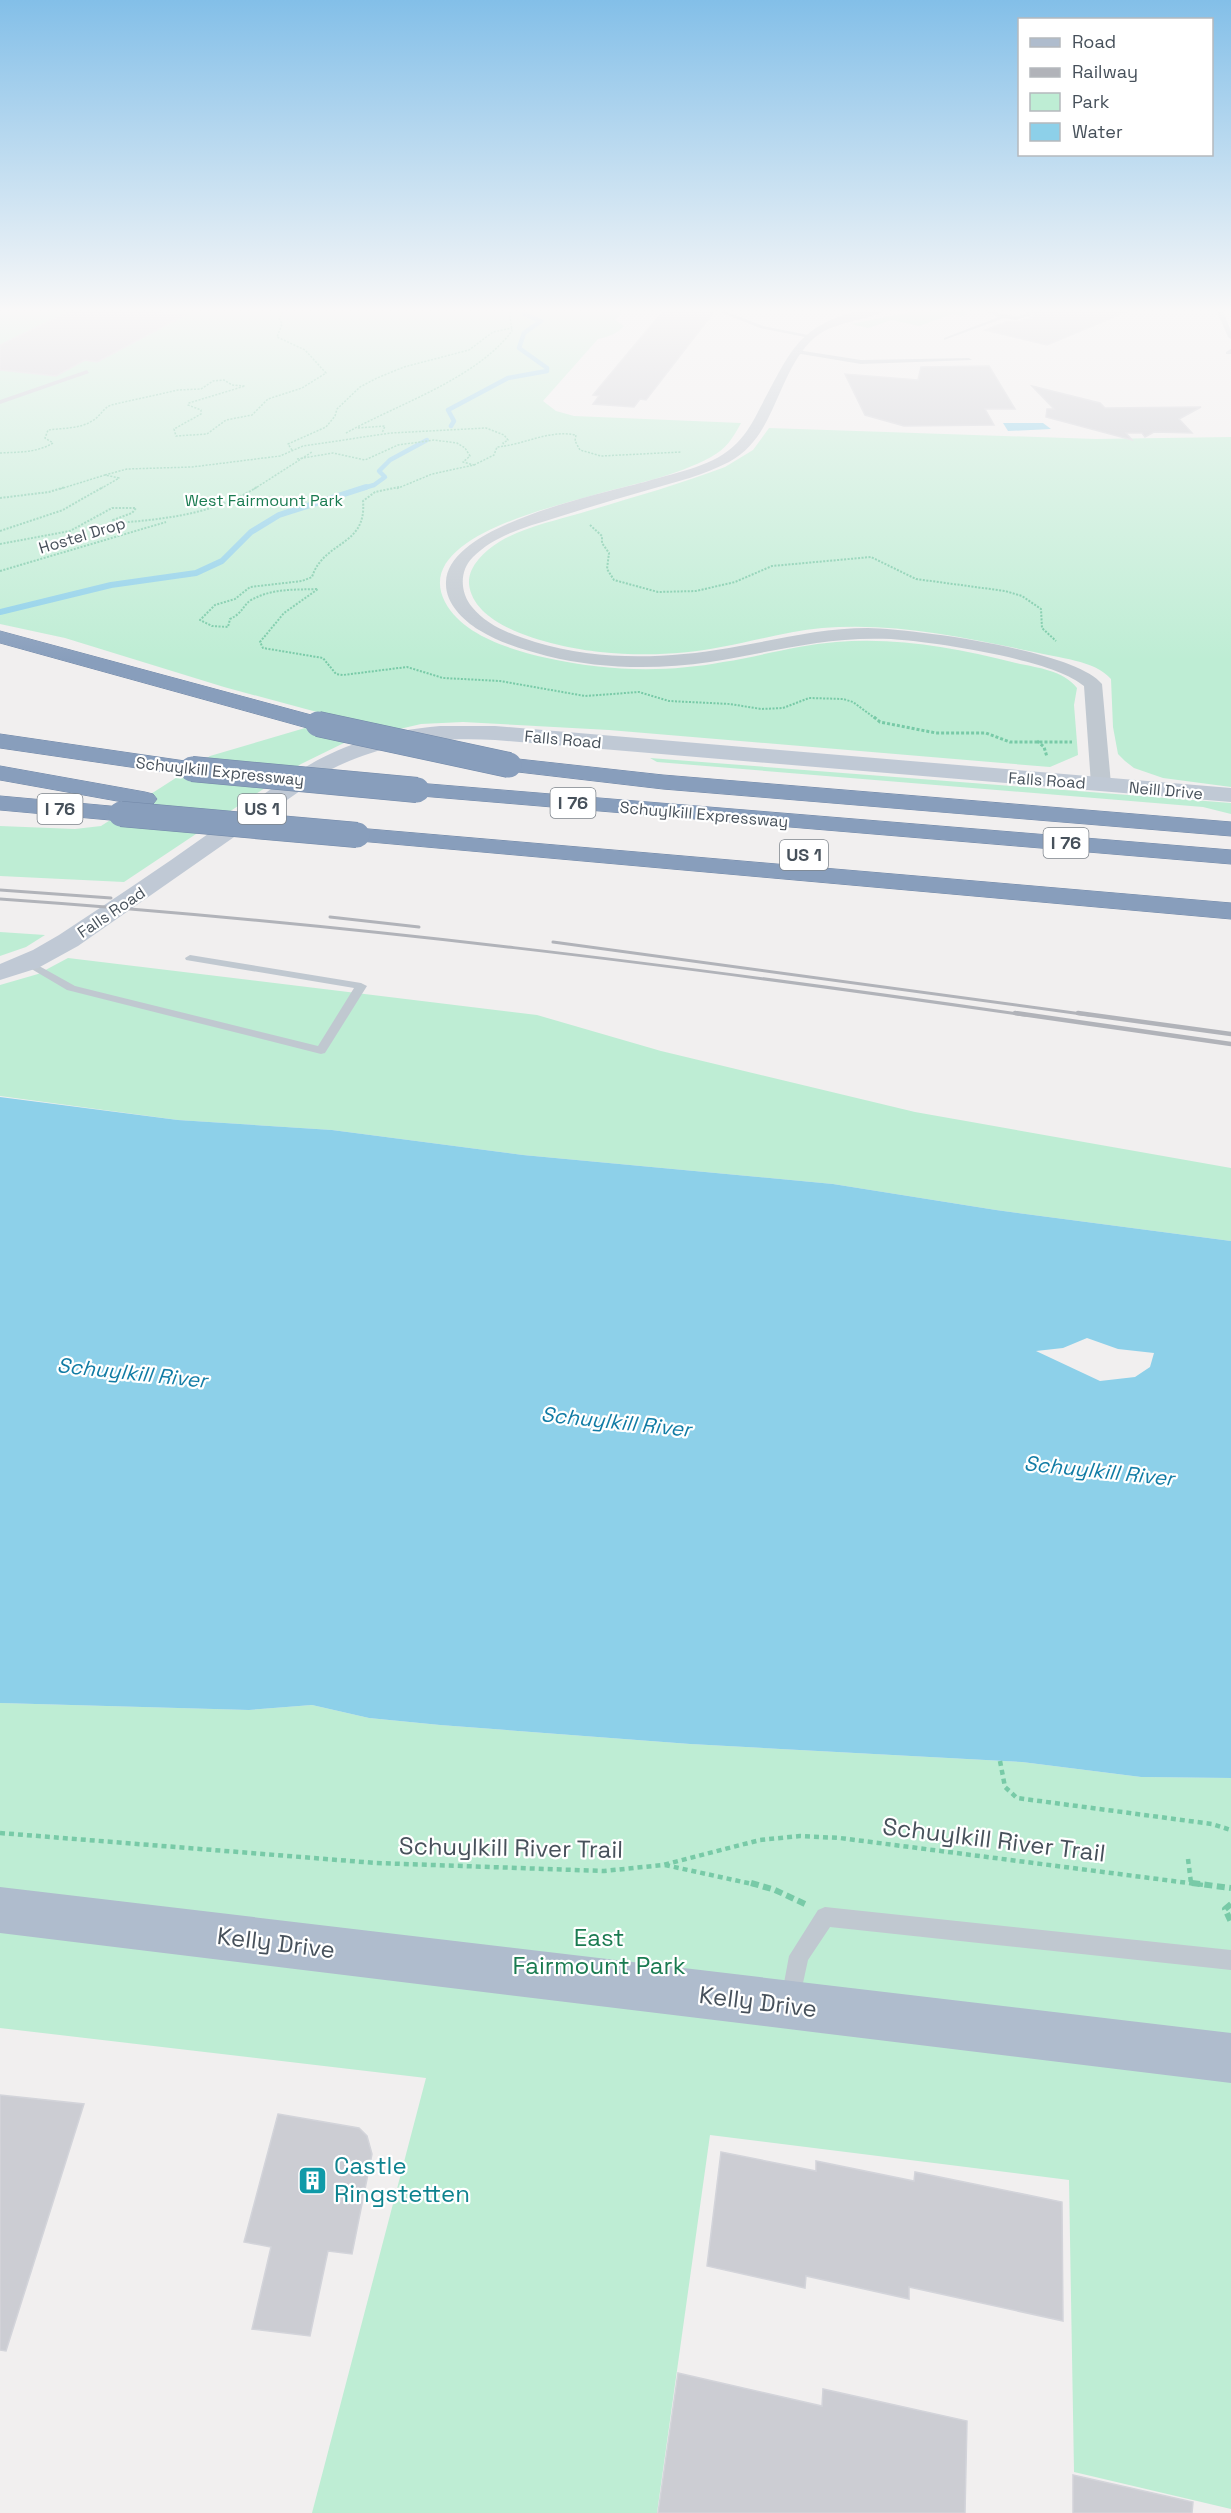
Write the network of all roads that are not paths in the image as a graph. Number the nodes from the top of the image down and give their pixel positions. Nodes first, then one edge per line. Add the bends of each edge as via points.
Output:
1 (755, 426) edge
2 (0, 637) edge
3 (0, 653) edge
4 (118, 670) junction
5 (0, 741) edge
6 (508, 765) junction
7 (0, 773) edge
8 (1101, 784) junction
9 (0, 786) edge
10 (1231, 795) edge
11 (146, 799) junction
12 (0, 803) edge
13 (729, 816) junction
14 (1231, 829) edge
15 (1231, 857) edge
16 (1231, 893) edge
17 (1071, 895) junction
18 (1231, 911) edge
19 (1231, 918) edge
20 (190, 958) dead end
21 (28, 964) junction
22 (0, 972) edge
23 (0, 1910) edge
24 (1231, 1960) edge
25 (790, 2006) junction
26 (1231, 2058) edge

1 - 8 street, Falls Road via 739,449 709,466 507,529 466,555 457,569 453,584 463,608 486,626 520,642 595,659 682,660 807,637 880,634 959,642 1059,666 1093,684
2 - 4 highway
3 - 4 highway
4 - 6 highway, bridge via 318,724
5 - 13 highway, Schuylkill Expressway / I 76, bridge via 192,769
6 - 13 highway
6 - 14 highway via 663,782
7 - 11 highway
8 - 10 main road, Neill Drive
8 - 21 main road, Falls Road via 495,733 453,731 404,736 353,750 319,767 140,893
9 - 11 highway, US 1
11 - 16 highway, US 1
12 - 17 highway, I 76, bridge
13 - 15 highway, Schuylkill Expressway / I 76
17 - 18 highway, I 76
17 - 19 highway
20 - 21 lane via 361,986 321,1050 71,988
21 - 22 main road, Falls Road
23 - 25 main road, Kelly Drive
24 - 25 lane via 825,1917 799,1956
25 - 26 main road, Kelly Drive

